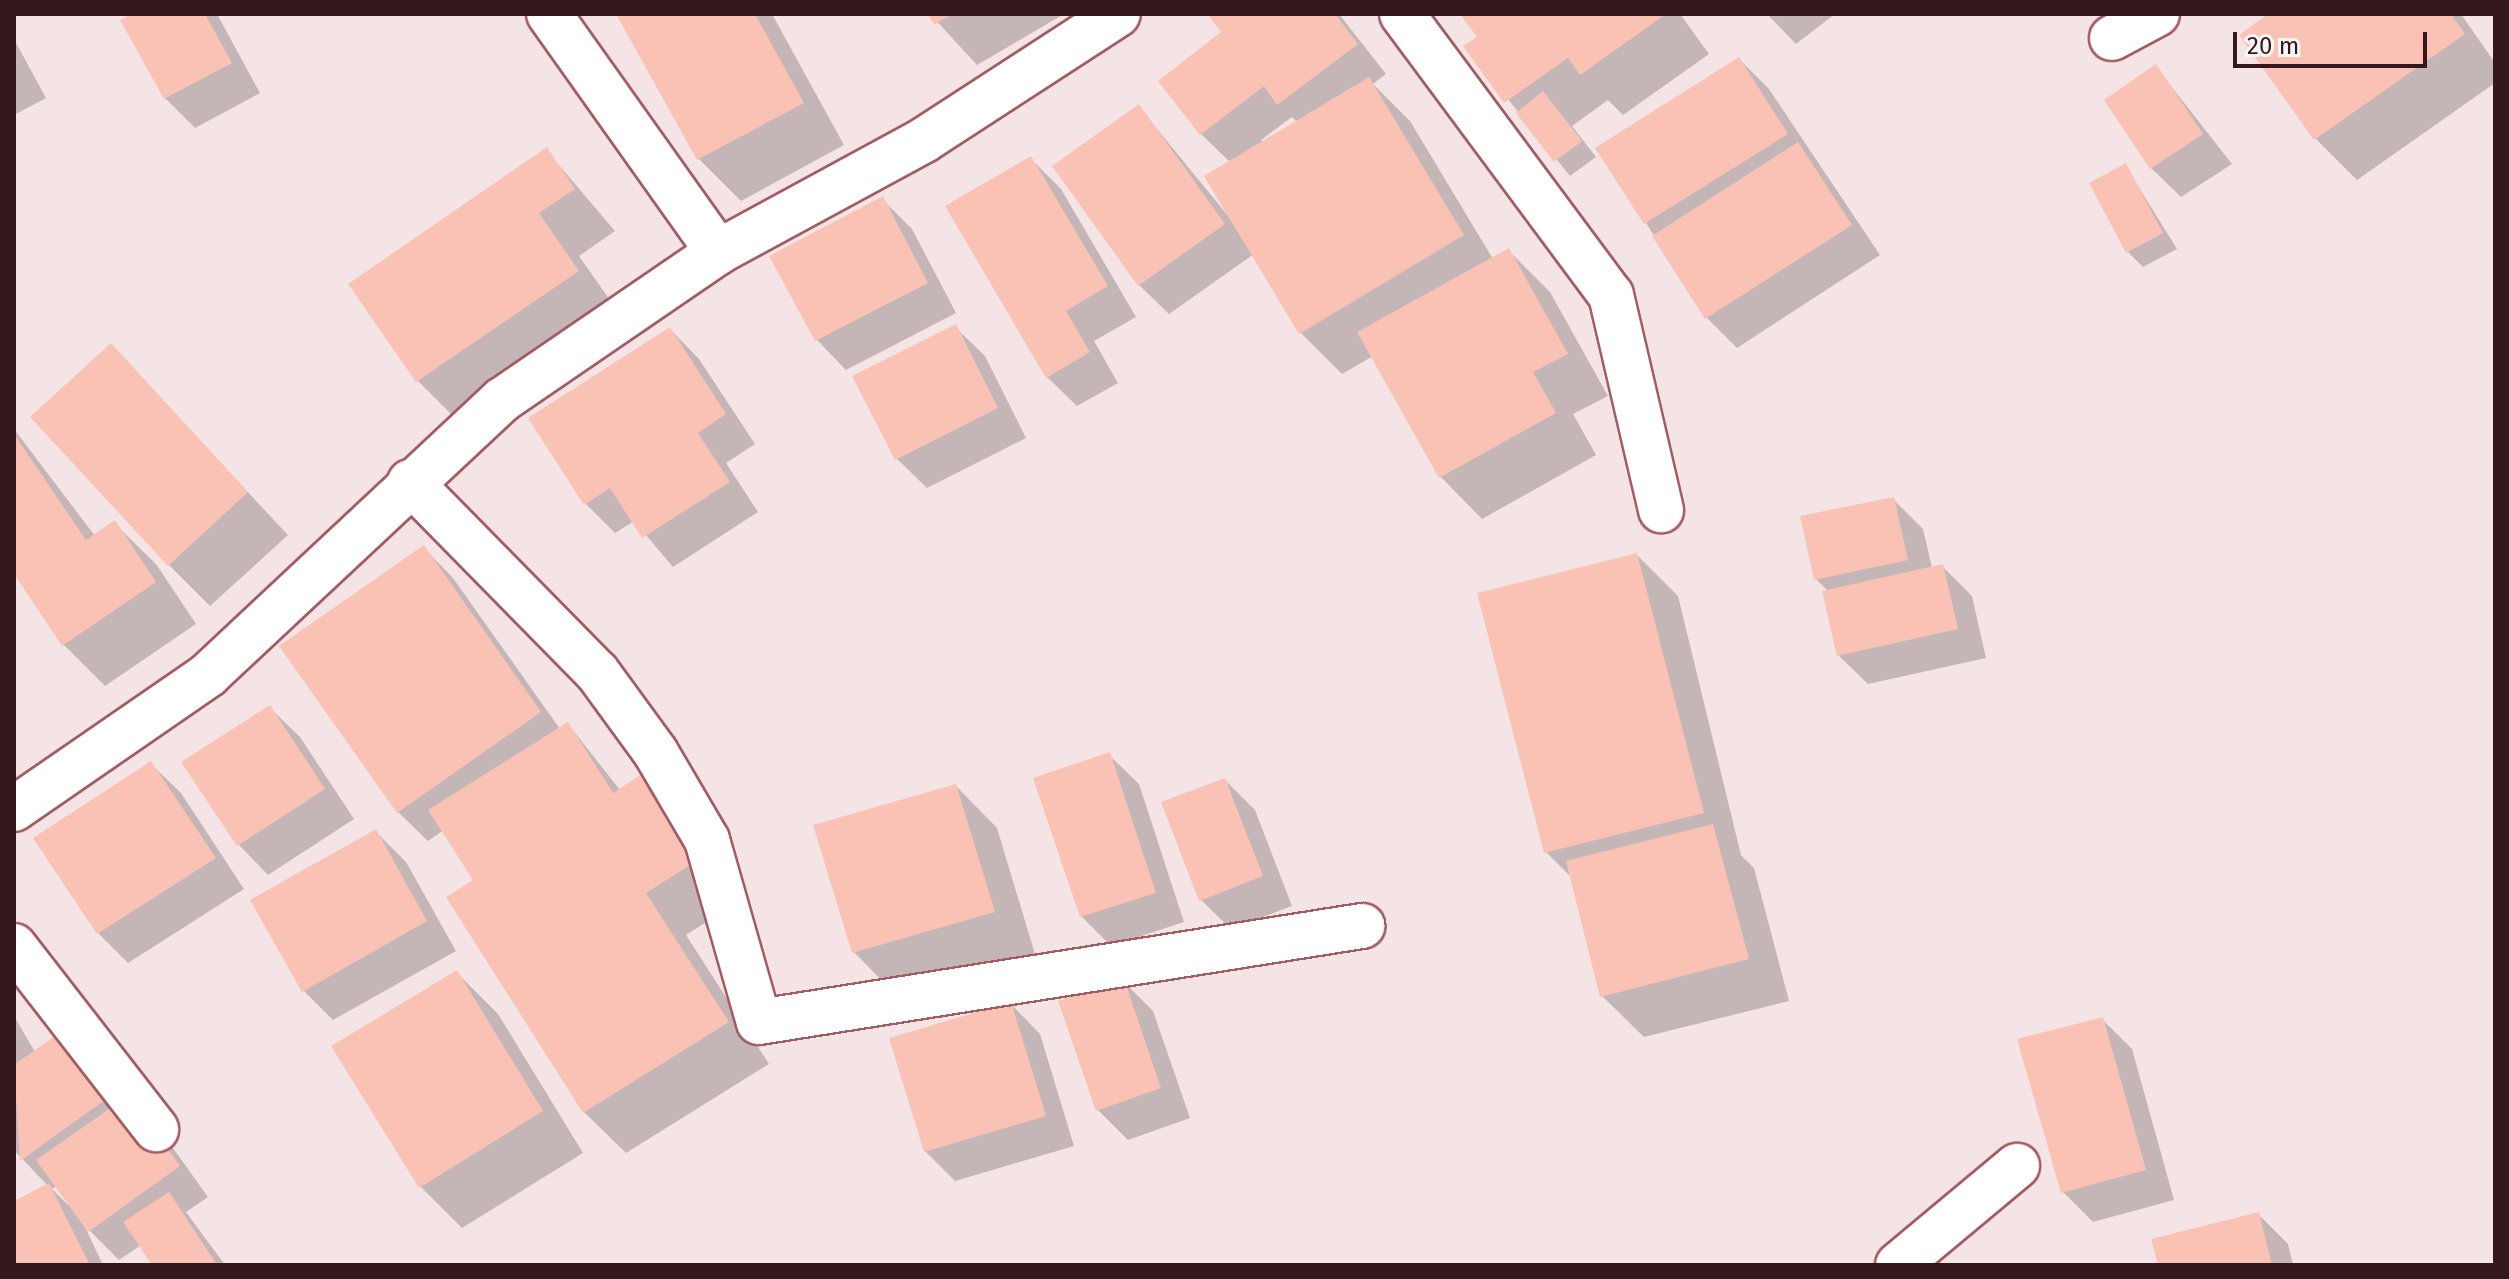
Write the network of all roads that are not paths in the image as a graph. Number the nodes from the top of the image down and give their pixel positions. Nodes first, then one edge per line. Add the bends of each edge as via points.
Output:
1 (549, 14) edge
2 (1118, 14) edge
3 (1402, 14) edge
4 (2157, 14) edge
5 (2112, 38) dead end
6 (718, 252) junction
7 (410, 482) junction
8 (1661, 510) dead end
9 (14, 809) edge
10 (1362, 926) dead end
11 (14, 946) edge
12 (156, 1129) dead end
13 (2017, 1166) dead end
14 (1898, 1265) edge

1 - 6 street
2 - 6 street via 924,140
3 - 8 street via 1611,295
4 - 5 street
6 - 7 street via 502,400
7 - 9 street via 208,675
7 - 10 street via 597,672 656,753 707,840 759,1022
11 - 12 street
13 - 14 street

